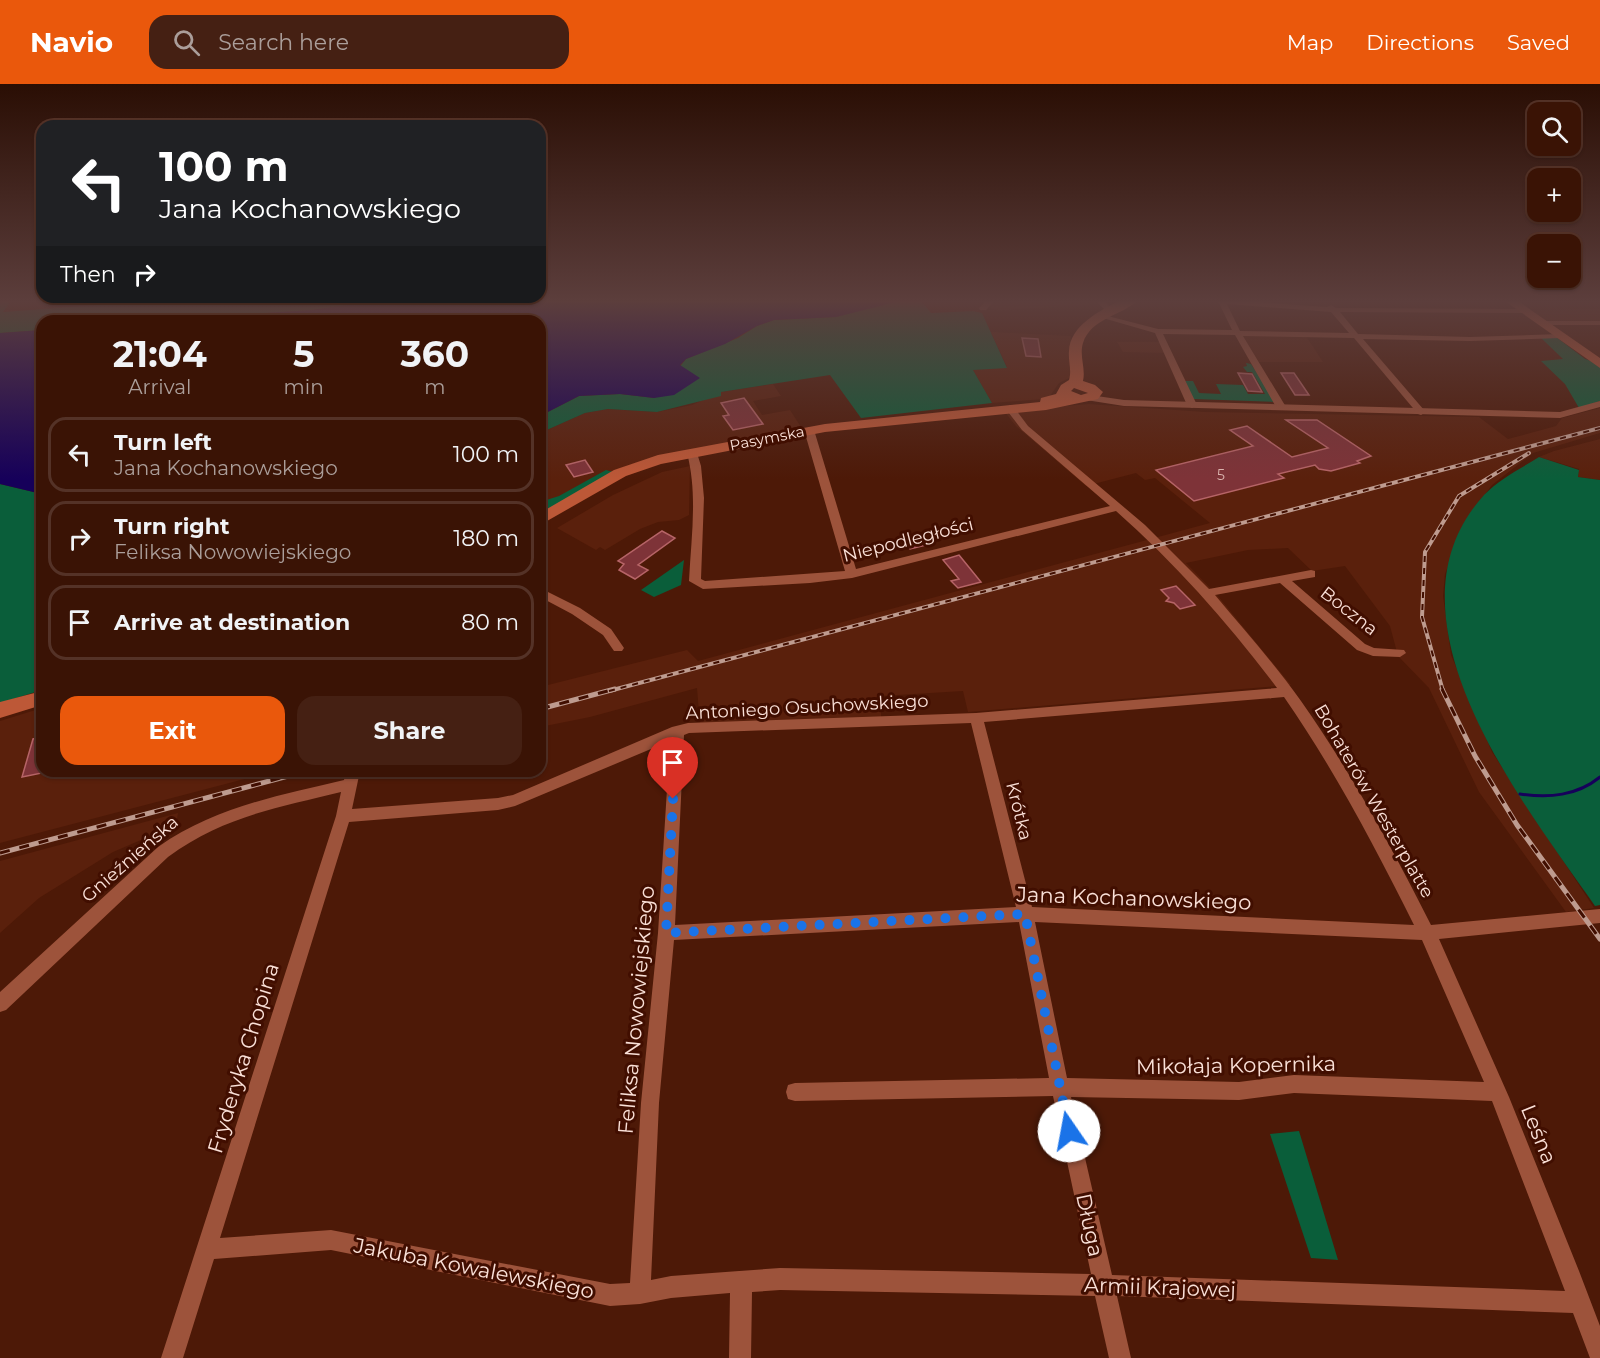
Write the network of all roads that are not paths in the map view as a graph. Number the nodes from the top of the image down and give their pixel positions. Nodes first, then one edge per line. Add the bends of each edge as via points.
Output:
1 (1076, 360) edge
2 (1077, 360) edge
3 (1172, 360) edge
4 (1254, 360) edge
5 (1378, 360) edge
6 (1069, 388) junction
7 (1089, 394) junction
8 (1600, 404) edge
9 (1192, 405) junction
10 (1281, 407) junction
11 (1010, 408) junction
12 (1422, 411) junction
13 (809, 430) junction
14 (692, 453) junction
15 (1118, 507) junction
16 (546, 517) edge
17 (852, 574) junction
18 (1311, 574) dead end
19 (1282, 579) junction
20 (1207, 593) junction
21 (546, 595) edge
22 (618, 648) dead end
23 (1400, 653) dead end
24 (1287, 692) junction
25 (36, 700) edge
26 (0, 710) edge
27 (976, 718) junction
28 (677, 731) junction
29 (351, 778) edge
30 (343, 816) junction
31 (1025, 914) junction
32 (1600, 916) edge
33 (666, 933) junction
34 (1428, 933) junction
35 (0, 1004) edge
36 (1060, 1087) junction
37 (795, 1092) dead end
38 (1497, 1092) junction
39 (207, 1249) junction
40 (741, 1284) junction
41 (1103, 1285) junction
42 (640, 1293) junction
43 (1580, 1302) junction
44 (1600, 1355) edge
45 (172, 1358) edge
46 (740, 1358) edge
47 (1120, 1358) edge

1 - 6 main road via 1078,378
2 - 7 main road
3 - 9 street
4 - 10 street
5 - 12 street
6 - 7 main road
6 - 11 main road, Pasymska via 1056,399
7 - 9 street via 1124,403
7 - 11 main road, Pasymska via 1063,404
8 - 12 street via 1560,415
9 - 10 street
10 - 12 street
11 - 13 main road, Pasymska
11 - 15 street, Bohaterów Westerplatte via 1025,428
13 - 14 main road, Pasymska
13 - 17 street
14 - 16 main road, Pasymska via 628,470
14 - 17 street, Niepodległości via 698,507 695,581 703,585
15 - 17 street, Niepodległości
15 - 20 street, Bohaterów Westerplatte
18 - 19 street, Boczna
19 - 20 street, Boczna
19 - 23 street, Boczna via 1361,647 1373,652
20 - 24 street, Bohaterów Westerplatte
21 - 22 street via 607,632
24 - 27 street, Antoniego Osuchowskiego
24 - 34 street, Bohaterów Westerplatte via 1350,789
25 - 26 main road
27 - 28 street, Antoniego Osuchowskiego
27 - 31 street, Krótka
28 - 30 street, Antoniego Osuchowskiego via 515,800
28 - 33 street, Feliksa Nowowiejskiego
29 - 30 street, Fryderyka Chopina
29 - 35 street, Gnieźnieńska via 244,809 190,832 163,852
30 - 39 street, Fryderyka Chopina
31 - 33 street, Jana Kochanowskiego
31 - 34 street, Jana Kochanowskiego
31 - 36 street, Długa
32 - 34 street, Jana Kochanowskiego
33 - 42 street, Feliksa Nowowiejskiego via 650,1103
34 - 38 street, Leśna
36 - 37 street, Mikołaja Kopernika
36 - 38 street, Mikołaja Kopernika via 1239,1091 1294,1084
36 - 41 street, Długa
38 - 43 street, Leśna
39 - 42 street, Jakuba Kowalewskiego via 331,1240 610,1295
39 - 45 street, Fryderyka Chopina
40 - 41 street, Armii Krajowej via 780,1279
40 - 42 street, Jakuba Kowalewskiego via 671,1287
40 - 46 street
41 - 43 street, Armii Krajowej
41 - 47 street, Długa
43 - 44 street, Leśna

